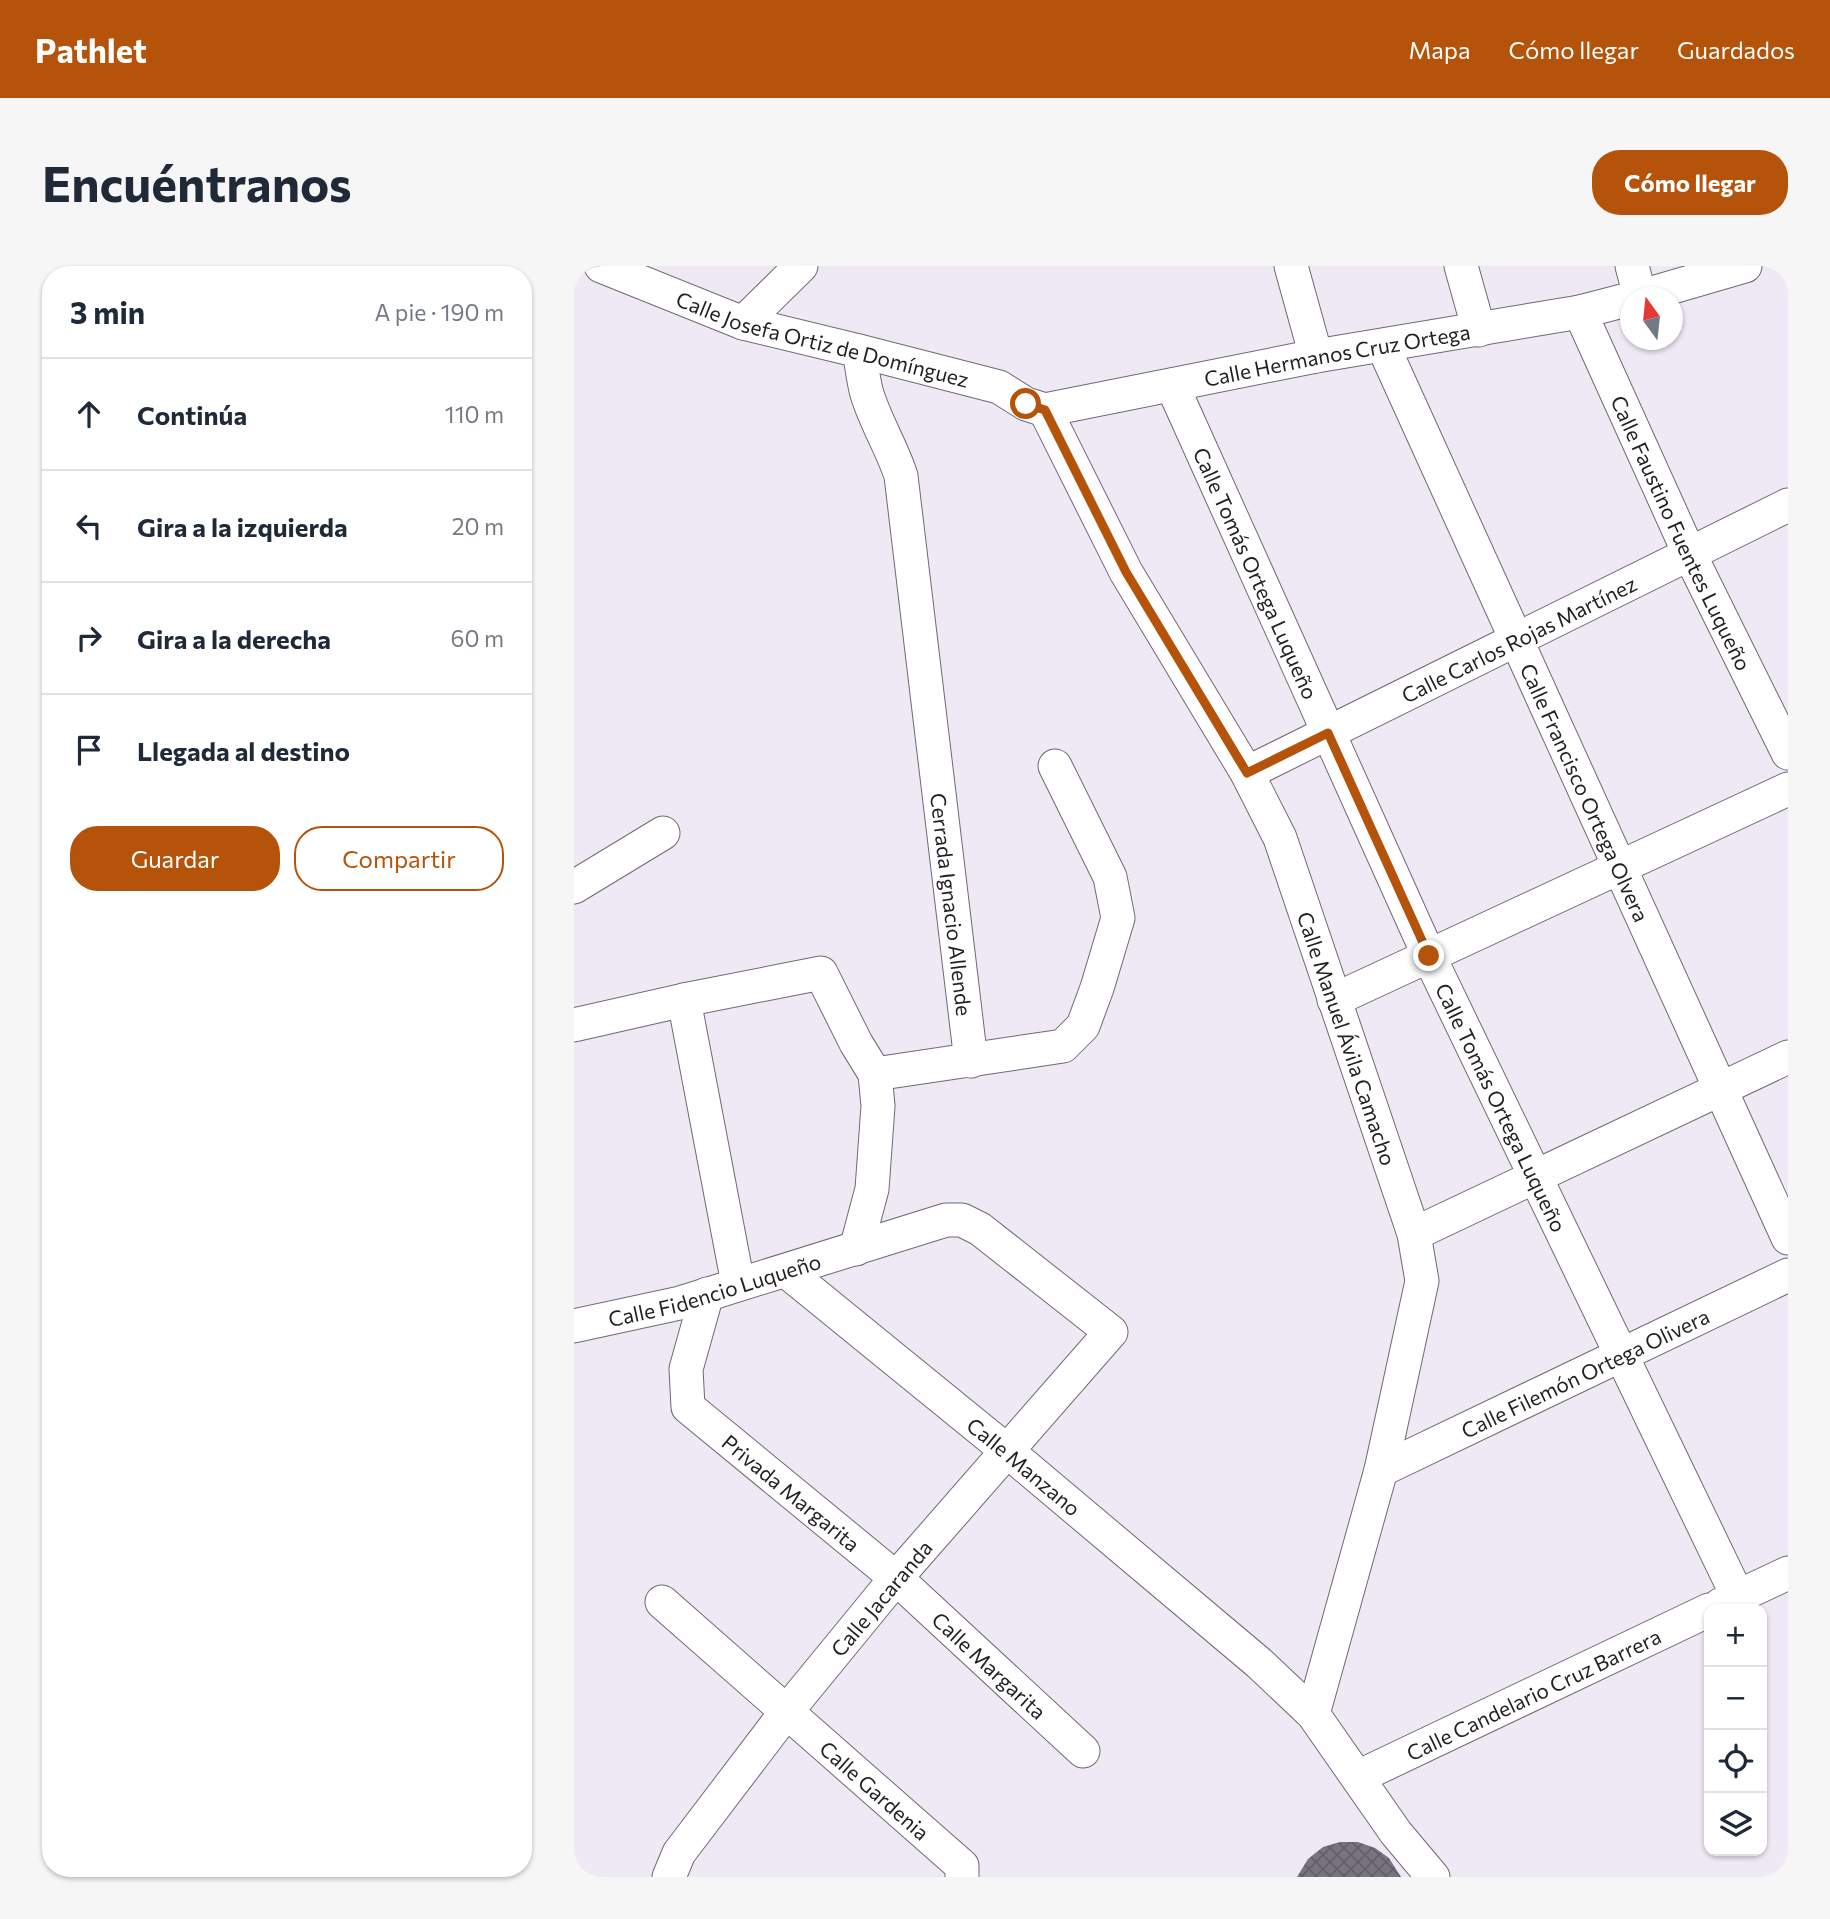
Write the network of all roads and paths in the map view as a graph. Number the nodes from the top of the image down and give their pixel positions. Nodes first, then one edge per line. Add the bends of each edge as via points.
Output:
1 (601, 266) edge
2 (801, 266) edge
3 (1291, 266) edge
4 (1461, 266) edge
5 (1745, 266) edge
6 (1648, 287) edge
7 (1620, 296) edge
8 (1580, 312) junction
9 (743, 323) junction
10 (1479, 330) junction
11 (1383, 346) junction
12 (859, 351) junction
13 (1316, 356) junction
14 (1172, 385) junction
15 (1045, 410) junction
16 (1788, 505) edge
17 (1689, 553) junction
18 (1516, 639) junction
19 (1328, 733) junction
20 (1788, 753) edge
21 (1055, 766) dead end
22 (1247, 773) junction
23 (1788, 789) edge
24 (663, 833) dead end
25 (1619, 868) junction
26 (574, 887) edge
27 (1429, 956) junction
28 (684, 1000) junction
29 (1334, 1000) junction
30 (574, 1026) edge
31 (1788, 1057) edge
32 (971, 1061) junction
33 (875, 1074) junction
34 (1720, 1089) junction
35 (1535, 1176) junction
36 (1414, 1234) junction
37 (1788, 1238) edge
38 (856, 1250) junction
39 (786, 1271) junction
40 (1788, 1275) edge
41 (723, 1289) junction
42 (574, 1326) edge
43 (1111, 1332) joint
44 (1622, 1354) junction
45 (1006, 1450) junction
46 (1381, 1469) junction
47 (1788, 1573) edge
48 (896, 1578) junction
49 (662, 1602) dead end
50 (1720, 1604) edge
51 (1722, 1604) edge
52 (1704, 1613) edge
53 (787, 1711) junction
54 (1313, 1714) junction
55 (1083, 1751) dead end
56 (1358, 1777) junction
57 (674, 1865) edge
58 (962, 1872) edge
59 (701, 1877) edge
60 (1433, 1877) edge

1 - 9 street, Calle Josefa Ortiz de Domínguez
2 - 9 street
3 - 13 street
4 - 10 street
5 - 6 street, Calle Hermanos Cruz Ortega
7 - 8 street, Calle Hermanos Cruz Ortega
8 - 10 street, Calle Hermanos Cruz Ortega
8 - 17 street, Calle Faustino Fuentes Luqueño
9 - 12 street, Calle Josefa Ortiz de Domínguez
10 - 11 street, Calle Hermanos Cruz Ortega
11 - 13 street, Calle Hermanos Cruz Ortega
11 - 18 street, Calle Francisco Ortega Olvera
12 - 15 street, Calle Josefa Ortiz de Domínguez via 999,387
12 - 32 street, Cerrada Ignacio Allende via 867,393 901,476
13 - 14 street, Calle Hermanos Cruz Ortega
14 - 15 street, Calle Hermanos Cruz Ortega
14 - 19 street, Calle Tomás Ortega Luqueño
15 - 22 street, Calle Manuel Ávila Camacho via 1126,572
16 - 17 street, Calle Carlos Rojas Martínez
17 - 18 street, Calle Carlos Rojas Martínez
17 - 20 street, Calle Faustino Fuentes Luqueño
18 - 19 street, Calle Carlos Rojas Martínez
18 - 25 street, Calle Francisco Ortega Olvera
19 - 22 street, Calle Carlos Rojas Martínez
19 - 27 street, Calle Tomás Ortega Luqueño
21 - 32 street via 1110,877 1118,918 1083,1026 1063,1046
22 - 29 street, Calle Manuel Ávila Camacho via 1280,838
23 - 25 street
24 - 26 street
25 - 27 street
25 - 34 street, Calle Francisco Ortega Olvera
27 - 29 street
27 - 35 street, Calle Tomás Ortega Luqueño
28 - 30 street
28 - 33 street via 821,973
28 - 41 street
29 - 36 street, Calle Manuel Ávila Camacho
31 - 34 street
32 - 33 street
33 - 38 street via 878,1106 872,1189
34 - 35 street
34 - 37 street, Calle Francisco Ortega Olvera
35 - 36 street
35 - 44 street, Calle Tomás Ortega Luqueño
36 - 46 street, Calle Manuel Ávila Camacho via 1422,1281
38 - 39 street, Calle Fidencio Luqueño
38 - 43 street, Calle Fidencio Luqueño via 946,1220 962,1220 980,1229
39 - 41 street, Calle Fidencio Luqueño
39 - 45 street, Calle Manzano
40 - 44 street, Calle Filemón Ortega Olivera
41 - 42 street, Calle Fidencio Luqueño
41 - 48 street, Privada Margarita via 686,1368 688,1407
43 - 45 street, Calle Jacaranda
44 - 46 street, Calle Filemón Ortega Olivera
44 - 50 street, Calle Tomás Ortega Luqueño
45 - 48 street, Calle Jacaranda
45 - 54 street, Calle Manzano
46 - 54 street, Calle Manuel Ávila Camacho
47 - 51 street, Calle Candelario Cruz Barrera
48 - 53 street, Calle Jacaranda
48 - 55 street, Calle Margarita
49 - 53 street, Calle Gardenia
52 - 56 street, Calle Candelario Cruz Barrera
53 - 57 street, Calle Jacaranda
53 - 58 street, Calle Gardenia
54 - 56 street, Calle Manzano
56 - 60 street, Calle Manzano
57 - 59 street

